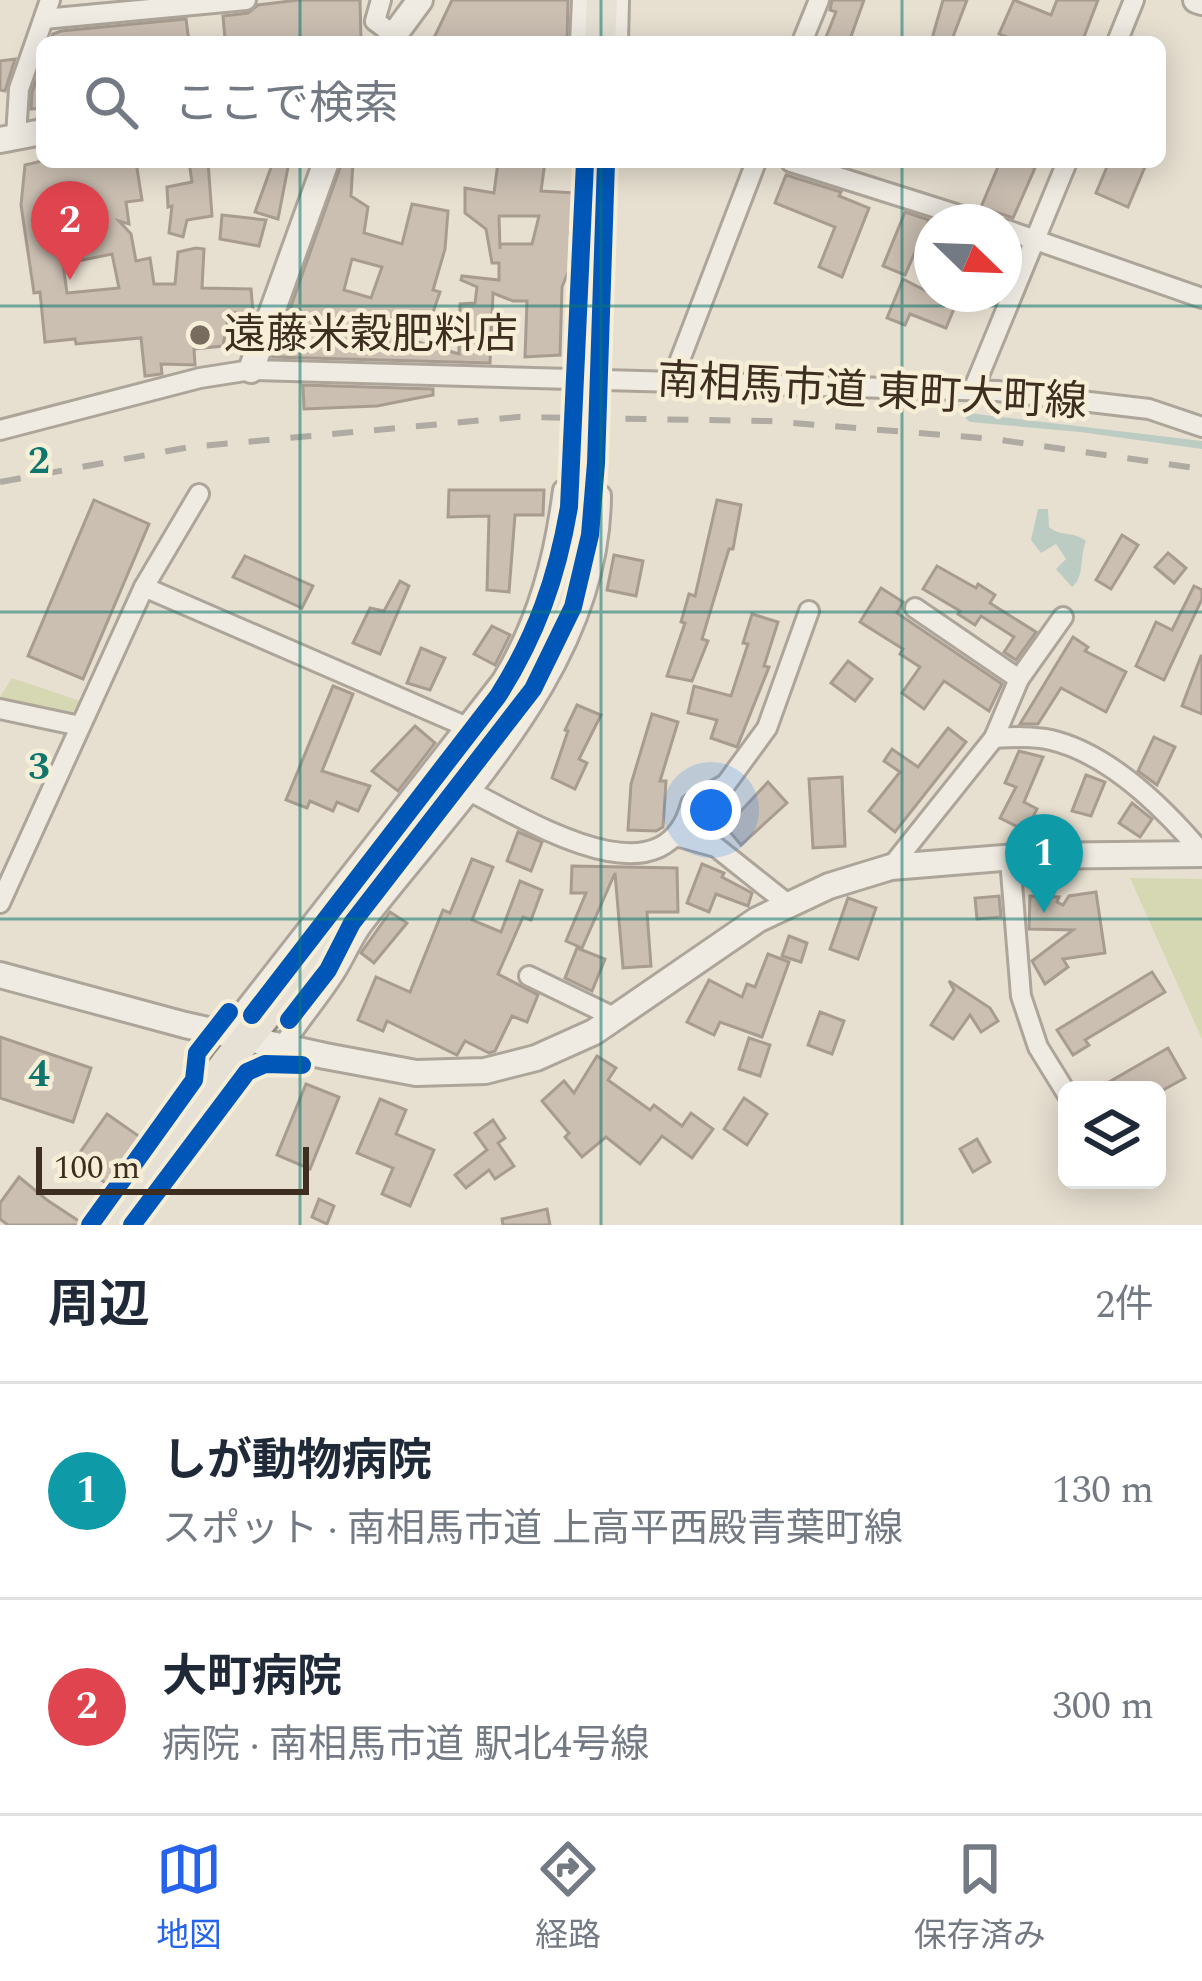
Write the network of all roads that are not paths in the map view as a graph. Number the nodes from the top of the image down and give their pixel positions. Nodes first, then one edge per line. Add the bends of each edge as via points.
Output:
1 (246, 0) edge
2 (381, 0) edge
3 (420, 0) edge
4 (582, 0) edge
5 (602, 0) edge
6 (619, 0) edge
7 (818, 0) edge
8 (1134, 0) edge
9 (47, 10) edge
10 (389, 36) edge
11 (394, 36) edge
12 (580, 36) edge
13 (600, 36) edge
14 (618, 36) edge
15 (804, 36) edge
16 (1119, 36) edge
17 (36, 41) edge
18 (20, 136) edge
19 (324, 168) edge
20 (595, 168) edge
21 (595, 168) edge
22 (754, 168) edge
23 (810, 168) edge
24 (1065, 168) edge
25 (924, 204) edge
26 (1022, 235) edge
27 (1035, 239) junction
28 (1202, 298) edge
29 (251, 370) junction
30 (587, 378) junction
31 (676, 382) junction
32 (974, 390) junction
33 (1202, 427) edge
34 (0, 430) edge
35 (200, 494) dead end
36 (144, 587) junction
37 (915, 608) dead end
38 (809, 611) dead end
39 (1064, 617) dead end
40 (1018, 679) junction
41 (0, 709) edge
42 (80, 727) junction
43 (467, 727) junction
44 (994, 738) junction
45 (466, 790) junction
46 (676, 836) junction
47 (1202, 854) edge
48 (1010, 859) junction
49 (891, 867) junction
50 (0, 903) edge
51 (789, 905) junction
52 (0, 975) edge
53 (529, 976) dead end
54 (618, 1018) junction
55 (236, 1036) junction
56 (283, 1046) junction
57 (1059, 1081) edge
58 (111, 1225) edge

1 - 9 street
2 - 10 street via 375,21
3 - 11 street
4 - 12 street
5 - 13 main road
6 - 14 street
7 - 15 street
8 - 16 street
17 - 18 street via 19,89
19 - 29 street
20 - 30 street
21 - 55 main road, bridge via 584,494 572,570 551,631 515,696 281,996
22 - 31 street
23 - 25 street
24 - 27 street
26 - 27 street
27 - 28 street
27 - 32 street
29 - 30 street, 南相馬市道 東町大町線
29 - 34 street, 南相馬市道 東町大町線
30 - 31 street, 南相馬市道 東町大町線
31 - 32 street, 南相馬市道 東町大町線
32 - 33 street, 南相馬市道 東町大町線 via 1150,409
35 - 36 street
36 - 42 street
36 - 43 street
37 - 40 street
38 - 46 street via 767,728 726,784 691,804
39 - 40 street
40 - 44 street
41 - 42 street
42 - 50 street
43 - 45 street via 535,615 563,490 601,495 586,592 558,661
43 - 55 street
44 - 47 street via 1051,740 1095,756
44 - 49 street
45 - 46 street via 605,854 644,853
45 - 56 street via 359,929
46 - 51 street via 716,847
47 - 48 street
48 - 49 street
48 - 57 street via 1021,996
49 - 51 street
51 - 54 street
52 - 55 street
53 - 54 street
54 - 56 street via 536,1058 450,1074
55 - 56 street
55 - 58 main road

